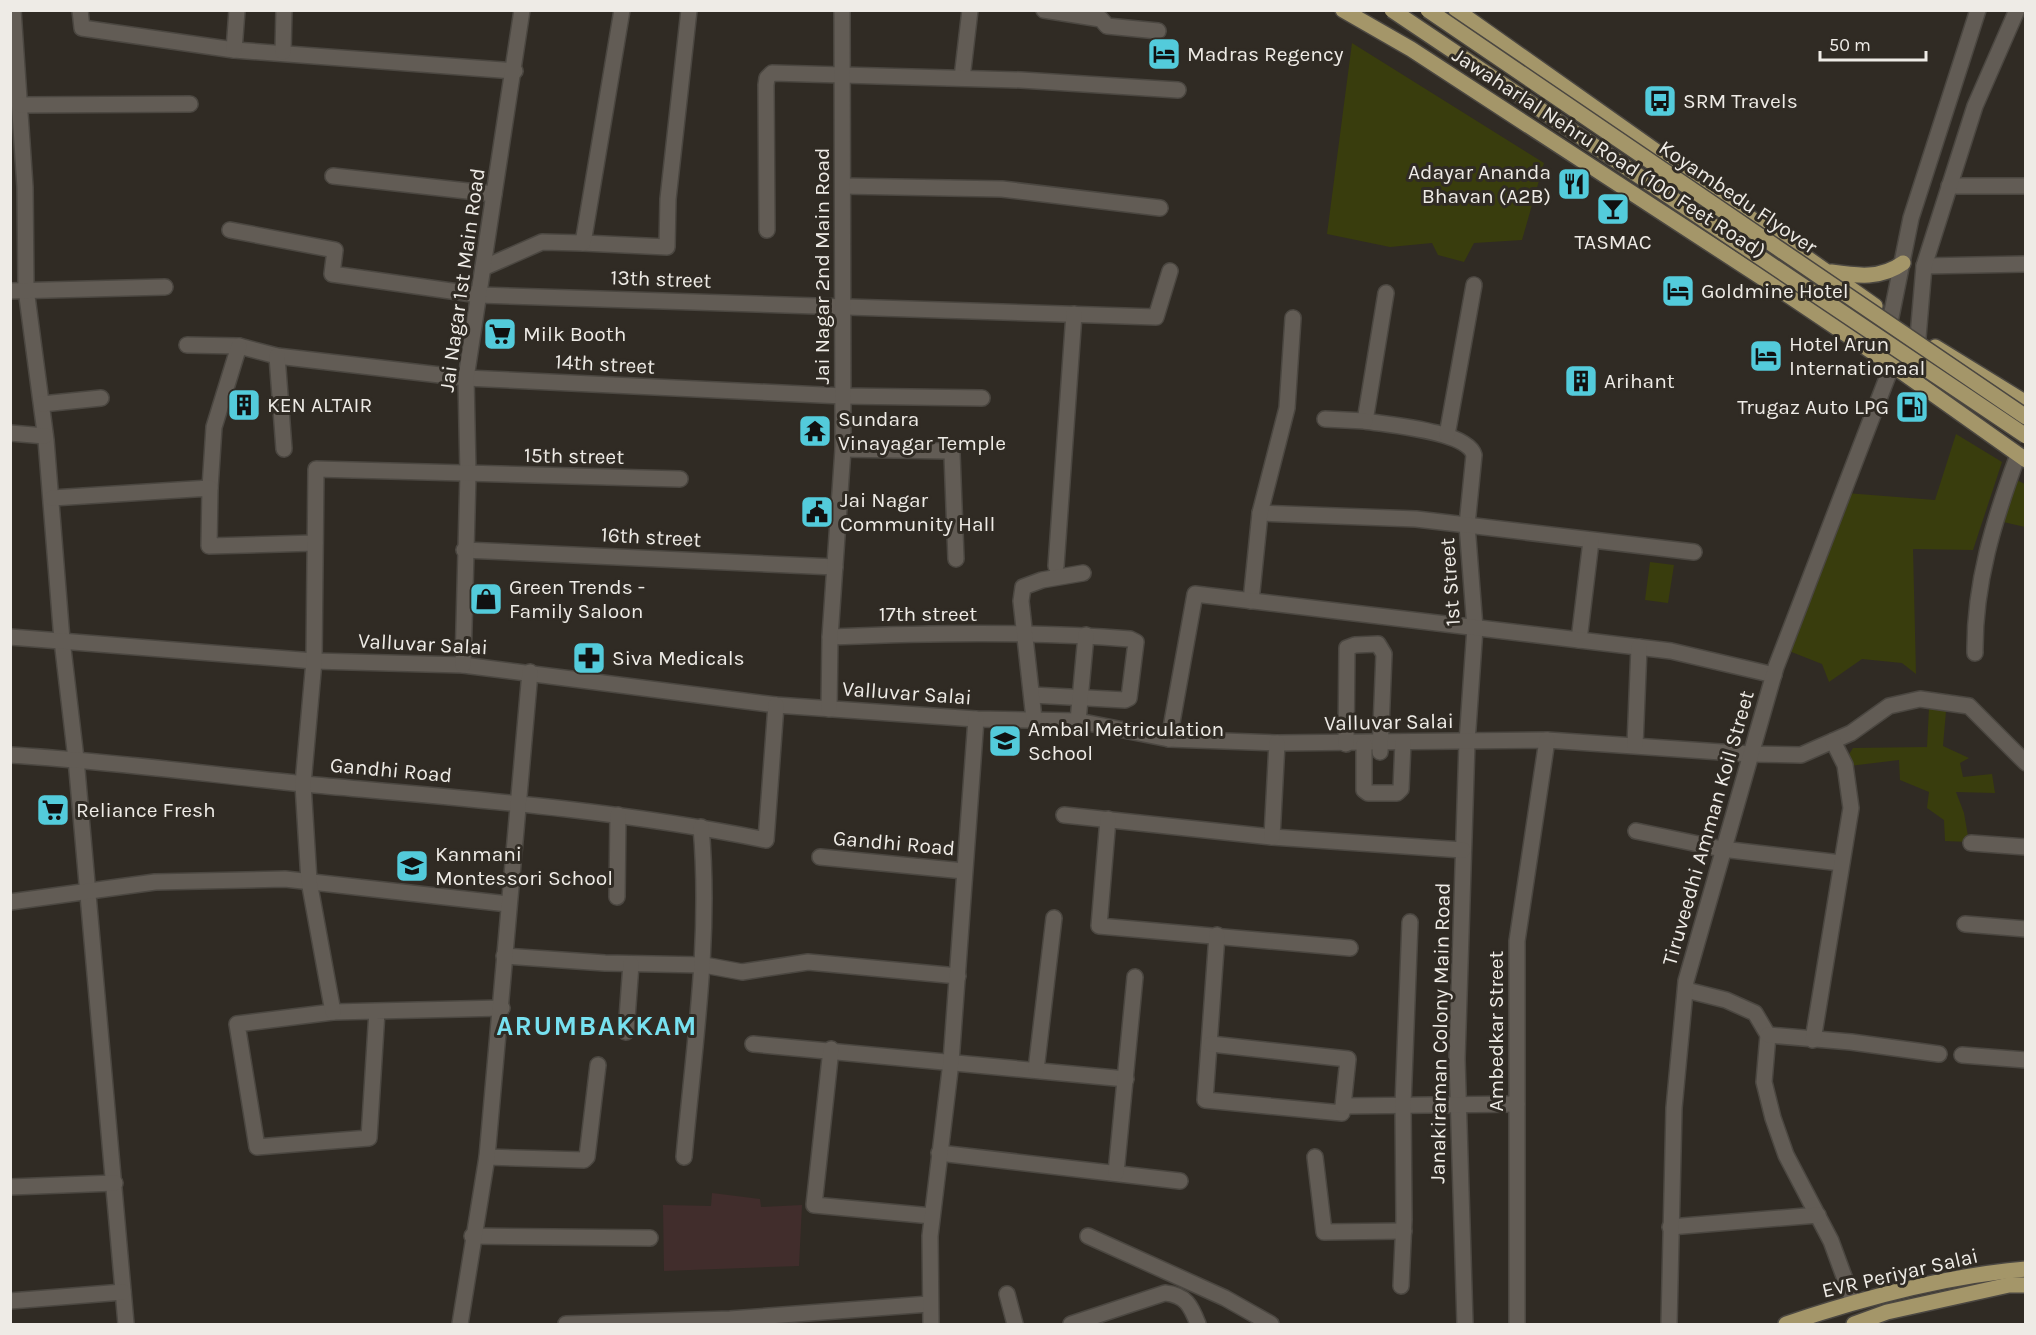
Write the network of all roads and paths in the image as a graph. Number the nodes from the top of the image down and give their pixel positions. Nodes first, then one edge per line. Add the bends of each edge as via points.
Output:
1 (14, 10) edge
2 (81, 10) edge
3 (237, 10) edge
4 (284, 10) edge
5 (522, 10) edge
6 (622, 10) edge
7 (689, 10) edge
8 (842, 10) edge
9 (970, 10) edge
10 (1044, 10) edge
11 (1343, 10) edge
12 (1392, 10) edge
13 (1428, 10) edge
14 (1456, 10) edge
15 (1978, 10) edge
16 (2017, 10) edge
17 (1158, 31) dead end
18 (234, 50) junction
19 (283, 52) junction
20 (1515, 52) junction
21 (515, 71) junction
22 (842, 74) junction
23 (962, 78) junction
24 (1178, 90) dead end
25 (1481, 95) junction
26 (190, 104) dead end
27 (21, 105) junction
28 (333, 176) dead end
29 (843, 186) junction
30 (1949, 186) junction
31 (2025, 186) edge
32 (494, 194) junction
33 (1160, 208) dead end
34 (230, 230) dead end
35 (767, 230) dead end
36 (583, 243) junction
37 (1903, 263) junction
38 (2025, 264) edge
39 (1924, 266) junction
40 (483, 268) junction
41 (1170, 270) dead end
42 (1828, 272) junction
43 (1474, 285) dead end
44 (165, 287) dead end
45 (26, 289) junction
46 (10, 291) edge
47 (1386, 293) dead end
48 (479, 295) junction
49 (841, 305) junction
50 (1074, 314) junction
51 (1891, 317) junction
52 (1293, 318) dead end
53 (1918, 337) junction
54 (187, 345) dead end
55 (239, 346) junction
56 (278, 356) junction
57 (1892, 365) junction
58 (466, 378) junction
59 (843, 396) junction
60 (101, 398) dead end
61 (982, 398) dead end
62 (2025, 403) edge
63 (42, 404) junction
64 (2025, 417) edge
65 (1325, 419) dead end
66 (1365, 421) junction
67 (10, 433) edge
68 (1447, 435) junction
69 (45, 436) junction
70 (2025, 436) edge
71 (284, 449) dead end
72 (843, 449) junction
73 (2021, 458) edge
74 (468, 474) junction
75 (680, 478) dead end
76 (210, 488) junction
77 (52, 498) junction
78 (1260, 513) junction
79 (1467, 525) junction
80 (1591, 541) junction
81 (315, 543) junction
82 (464, 550) junction
83 (1694, 552) dead end
84 (956, 559) dead end
85 (1056, 566) dead end
86 (835, 567) junction
87 (1083, 573) dead end
88 (1251, 602) junction
89 (1475, 628) junction
90 (1026, 634) junction
91 (1086, 635) junction
92 (830, 637) junction
93 (10, 638) edge
94 (62, 640) junction
95 (1579, 640) junction
96 (1639, 647) junction
97 (1975, 653) dead end
98 (314, 661) junction
99 (463, 665) junction
100 (530, 672) junction
101 (1774, 675) junction
102 (1032, 695) junction
103 (1081, 698) junction
104 (776, 705) junction
105 (829, 709) junction
106 (976, 719) junction
107 (1034, 719) junction
108 (1078, 721) junction
109 (1169, 739) junction
110 (1546, 740) junction
111 (1833, 741) junction
112 (1467, 742) junction
113 (1277, 743) junction
114 (1346, 744) junction
115 (1635, 745) junction
116 (1384, 748) junction
117 (1750, 754) junction
118 (10, 755) edge
119 (76, 759) junction
120 (2025, 763) edge
121 (303, 783) junction
122 (517, 802) junction
123 (1064, 814) dead end
124 (618, 815) junction
125 (1108, 819) junction
126 (701, 827) junction
127 (1636, 831) dead end
128 (1272, 837) junction
129 (1971, 843) dead end
130 (2025, 847) edge
131 (1722, 849) junction
132 (1464, 850) junction
133 (820, 857) dead end
134 (1841, 863) junction
135 (964, 871) junction
136 (309, 881) junction
137 (88, 893) junction
138 (617, 897) dead end
139 (10, 902) edge
140 (508, 904) junction
141 (1054, 918) dead end
142 (1410, 922) dead end
143 (1965, 924) dead end
144 (2025, 929) edge
145 (1216, 935) junction
146 (1350, 948) dead end
147 (504, 956) junction
148 (631, 964) junction
149 (704, 965) junction
150 (958, 976) junction
151 (1135, 977) dead end
152 (1686, 990) junction
153 (502, 1008) junction
154 (377, 1011) junction
155 (333, 1012) junction
156 (626, 1032) dead end
157 (1768, 1035) junction
158 (1812, 1040) junction
159 (753, 1044) dead end
160 (1210, 1044) junction
161 (831, 1050) junction
162 (1939, 1053) dead end
163 (1962, 1055) dead end
164 (2025, 1060) edge
165 (951, 1062) junction
166 (598, 1065) dead end
167 (1036, 1070) junction
168 (1126, 1079) junction
169 (1458, 1103) junction
170 (1517, 1104) junction
171 (1403, 1105) junction
172 (1343, 1107) junction
173 (939, 1153) junction
174 (487, 1157) junction
175 (684, 1157) dead end
176 (1314, 1157) dead end
177 (1116, 1173) junction
178 (1180, 1181) dead end
179 (115, 1183) junction
180 (10, 1187) edge
181 (1818, 1215) junction
182 (932, 1216) junction
183 (1670, 1227) junction
184 (1404, 1231) junction
185 (472, 1236) junction
186 (1088, 1236) dead end
187 (650, 1238) dead end
188 (2025, 1269) edge
189 (2025, 1285) edge
190 (1401, 1286) dead end
191 (123, 1292) junction
192 (1007, 1294) dead end
193 (10, 1301) edge
194 (1853, 1301) junction
195 (929, 1304) junction
196 (126, 1324) edge
197 (460, 1324) edge
198 (566, 1324) edge
199 (931, 1324) edge
200 (1015, 1324) edge
201 (1071, 1324) edge
202 (1198, 1324) edge
203 (1271, 1324) edge
204 (1465, 1324) edge
205 (1517, 1324) edge
206 (1670, 1324) edge
207 (1786, 1324) edge
208 (1854, 1324) edge

1 - 27 street
2 - 18 street via 82,28
3 - 18 street
4 - 19 street
5 - 21 street, Jai Nagar 1st Main Road
6 - 36 street
7 - 36 street via 668,199 667,247
8 - 22 street, Jai Nagar 2nd Main Road
9 - 23 street
10 - 17 street via 1101,19 1107,26
11 - 25 main road, Jawaharlal Nehru Road (100 Feet Road)
12 - 70 main road, Koyambedu Flyover, bridge
13 - 64 main road, Koyambedu Flyover, bridge
14 - 20 main road, Jawaharlal Nehru Road (100 Feet Road)
15 - 37 street via 1911,218
16 - 30 street via 1975,106
18 - 19 street
19 - 21 street
20 - 25 main road
20 - 42 main road, Jawaharlal Nehru Road (100 Feet Road)
21 - 32 street, Jai Nagar 1st Main Road
22 - 23 street
22 - 29 street, Jai Nagar 2nd Main Road
22 - 35 street via 772,73 767,78
23 - 24 street
25 - 57 main road, Jawaharlal Nehru Road (100 Feet Road)
26 - 27 street
27 - 45 street
28 - 32 street
29 - 33 street via 1002,189
29 - 49 street, Jai Nagar 2nd Main Road
30 - 31 street
30 - 39 street
32 - 40 street, Jai Nagar 1st Main Road
34 - 48 street, 13th street via 336,250 332,274
36 - 40 street via 542,242
37 - 42 main road via 1891,272 1863,277
37 - 51 street
38 - 39 street
39 - 53 street
40 - 48 street, Jai Nagar 1st Main Road
41 - 50 street, 13th street via 1156,317
42 - 51 main road, Jawaharlal Nehru Road (100 Feet Road)
43 - 68 street
44 - 45 street
45 - 46 street
45 - 63 street
47 - 66 street
48 - 49 street, 13th street
48 - 58 street, Jai Nagar 1st Main Road
49 - 50 street, 13th street
49 - 59 street, Jai Nagar 2nd Main Road
50 - 85 street
51 - 53 main road, Jawaharlal Nehru Road (100 Feet Road)
52 - 78 street via 1287,408
53 - 62 main road, Jawaharlal Nehru Road (100 Feet Road)
54 - 55 street, 14th street
55 - 56 street, 14th street
55 - 76 street via 214,427
56 - 58 street, 14th street
56 - 71 street
57 - 73 main road, Jawaharlal Nehru Road (100 Feet Road)
57 - 101 street, Tiruveedhi Amman Koil Street
58 - 59 street, 14th street
58 - 74 street, Jai Nagar 1st Main Road
59 - 61 street, 14th street
59 - 72 street, Jai Nagar 2nd Main Road
60 - 63 street
63 - 69 street
65 - 66 street
66 - 68 street
67 - 69 street
68 - 79 street, 1st Street via 1469,445 1474,455
69 - 77 street
72 - 84 street via 952,454
72 - 86 street, Jai Nagar 2nd Main Road
73 - 97 street via 1996,513 1978,585
74 - 75 street, 15th street
74 - 81 street, 15th street via 316,469
74 - 82 street, Jai Nagar 1st Main Road
76 - 77 street
76 - 81 street via 209,546
77 - 94 street
78 - 79 street via 1416,519
78 - 88 street
79 - 80 street
79 - 89 street, 1st Street
80 - 83 street
80 - 95 street
81 - 98 street
82 - 86 street, 16th street
82 - 99 street, Jai Nagar 1st Main Road
86 - 92 street, Jai Nagar 2nd Main Road
87 - 90 street via 1042,580 1023,588
88 - 89 street
88 - 109 street via 1195,594
89 - 95 street
89 - 112 street, 1st Street
90 - 91 street, 17th street
90 - 92 street, 17th street
90 - 102 street
91 - 103 street
91 - 103 street, 17th street via 1130,639 1137,647 1129,698
92 - 105 street, Jai Nagar 2nd Main Road
93 - 94 street, Valluvar Salai
94 - 98 street, Valluvar Salai
94 - 119 street
95 - 96 street
96 - 101 street
96 - 115 street
98 - 99 street, Valluvar Salai
98 - 121 street
99 - 100 street, Valluvar Salai
100 - 104 street, Valluvar Salai
100 - 122 street
101 - 117 street, Tiruveedhi Amman Koil Street
102 - 103 street
102 - 107 street
103 - 108 street
104 - 105 street, Valluvar Salai
104 - 126 street, Gandhi Road via 766,840
105 - 106 street, Valluvar Salai
106 - 107 street, Valluvar Salai
106 - 135 street
107 - 108 street, Valluvar Salai
108 - 109 street, Valluvar Salai
109 - 113 street, Valluvar Salai
110 - 112 street, Valluvar Salai
110 - 115 street, Valluvar Salai
110 - 170 street, Ambedkar Street via 1517,941
111 - 117 street, Valluvar Salai via 1801,755
111 - 120 street, Valluvar Salai via 1890,706 1920,699 1969,706
111 - 134 street via 1845,765 1851,808
112 - 116 street, Valluvar Salai
112 - 132 street, Janakiraman Colony Main Road
113 - 114 street, Valluvar Salai
113 - 128 street
114 - 116 street, Valluvar Salai
114 - 116 street via 1347,648 1378,644 1384,654
115 - 117 street, Valluvar Salai
117 - 131 street, Tiruveedhi Amman Koil Street
118 - 119 street, Gandhi Road
119 - 121 street, Gandhi Road
119 - 137 street
121 - 122 street, Gandhi Road
121 - 136 street
122 - 124 street, Gandhi Road
122 - 140 street
123 - 125 street
124 - 126 street, Gandhi Road
124 - 138 street
125 - 128 street
125 - 145 street via 1099,926
126 - 149 street via 706,879
127 - 131 street
128 - 132 street
129 - 130 street
131 - 134 street
131 - 152 street, Tiruveedhi Amman Koil Street
132 - 169 street, Janakiraman Colony Main Road
133 - 135 street, Gandhi Road
134 - 158 street
135 - 150 street
136 - 137 street via 155,882
136 - 140 street
136 - 155 street
137 - 139 street
137 - 179 street
140 - 147 street
141 - 167 street
142 - 171 street
143 - 144 street
145 - 146 street
145 - 160 street
147 - 148 street
147 - 153 street
148 - 149 street
148 - 156 street
149 - 150 street via 742,972 808,962
149 - 175 street
150 - 165 street
151 - 168 street
152 - 157 street via 1726,1000 1755,1013
152 - 183 street, Tiruveedhi Amman Koil Street via 1674,1108
153 - 154 street
153 - 174 street
154 - 155 street
154 - 155 street via 369,1138 257,1147 237,1024
157 - 158 street
157 - 181 street via 1764,1082 1773,1118 1786,1155
158 - 162 street
159 - 161 street
160 - 172 street via 1348,1059
160 - 172 street via 1205,1100 1342,1113
161 - 165 street
161 - 182 street via 814,1204
163 - 164 street
165 - 167 street
165 - 173 street
166 - 174 street via 584,1160
167 - 168 street
168 - 177 street
169 - 170 street
169 - 171 street
169 - 204 street, Janakiraman Colony Main Road
170 - 205 street, Ambedkar Street
171 - 172 street
171 - 184 street
173 - 177 street
173 - 182 street
174 - 185 street
176 - 184 street via 1324,1232
177 - 178 street
179 - 180 street
179 - 191 street
181 - 183 street
181 - 194 street
182 - 195 street
183 - 206 street, Tiruveedhi Amman Koil Street
184 - 190 street
185 - 187 street
185 - 197 street
186 - 203 street via 1225,1298
188 - 194 main road, EVR Periyar Salai via 1996,1271
189 - 208 main road, EVR Periyar Salai via 1887,1312
191 - 193 street
191 - 196 street
192 - 200 street
194 - 207 main road, EVR Periyar Salai
195 - 198 street via 730,1318
195 - 199 street
201 - 202 street via 1165,1293 1186,1299

